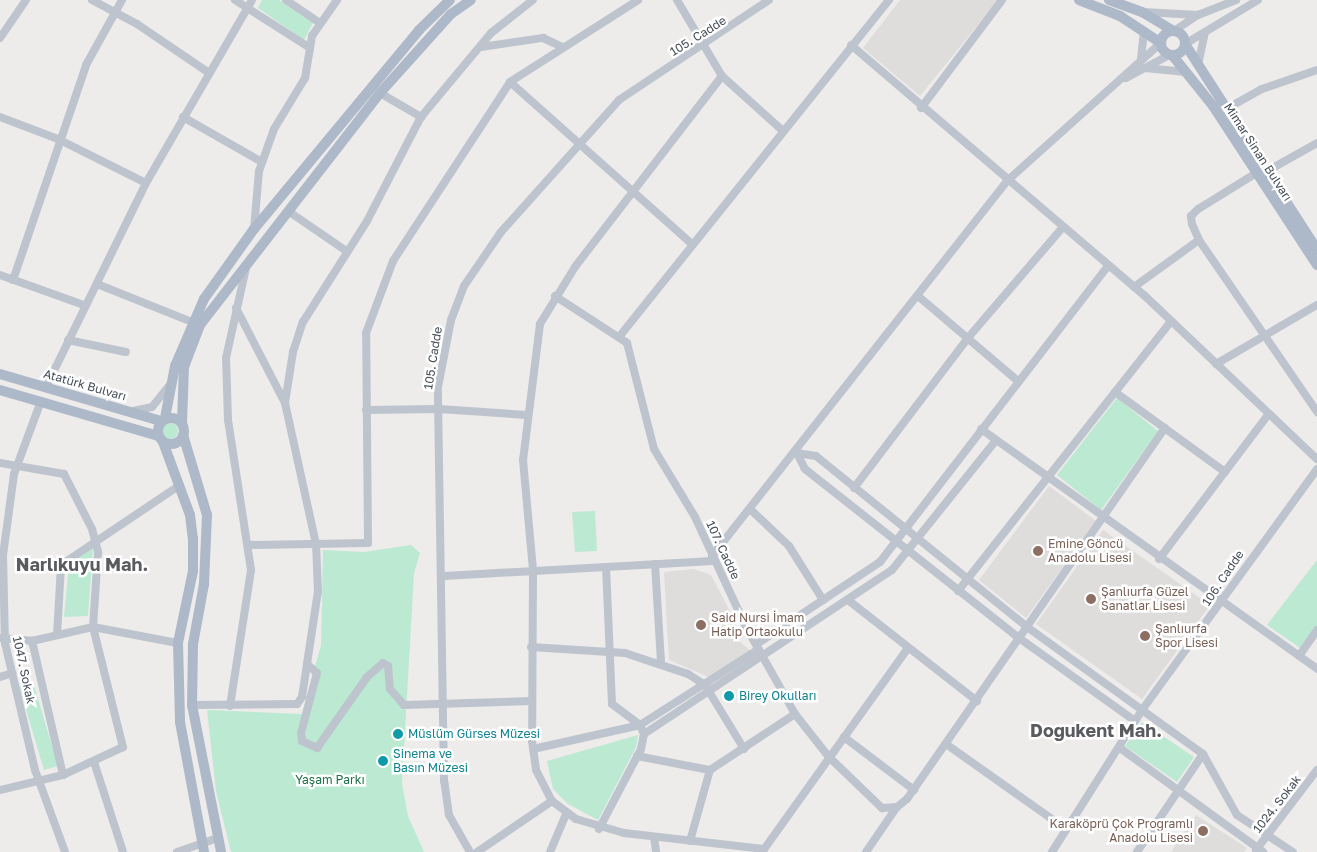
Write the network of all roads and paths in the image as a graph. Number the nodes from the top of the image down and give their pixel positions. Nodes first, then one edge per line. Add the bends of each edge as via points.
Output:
1 (26, 0) edge
2 (92, 0) edge
3 (122, 0) edge
4 (235, 0) edge
5 (252, 0) edge
6 (286, 0) edge
7 (338, 0) edge
8 (450, 0) edge
9 (471, 0) edge
10 (533, 0) edge
11 (638, 0) edge
12 (677, 0) edge
13 (769, 0) edge
14 (889, 0) edge
15 (1002, 0) edge
16 (1079, 0) edge
17 (1109, 0) edge
18 (1236, 0) edge
19 (1258, 0) edge
20 (248, 8) junction
21 (113, 12) junction
22 (1142, 12) junction
23 (1198, 15) junction
24 (320, 23) junction
25 (1174, 31) junction
26 (1144, 32) junction
27 (1206, 32) junction
28 (0, 38) edge
29 (1160, 43) junction
30 (1185, 44) junction
31 (851, 45) junction
32 (702, 46) junction
33 (480, 47) junction
34 (562, 47) junction
35 (310, 48) junction
36 (1171, 55) junction
37 (1142, 65) junction
38 (1198, 67) junction
39 (1317, 70) edge
40 (1186, 72) junction
41 (209, 73) junction
42 (722, 76) junction
43 (510, 82) junction
44 (380, 93) junction
45 (921, 108) junction
46 (1226, 109) junction
47 (0, 117) edge
48 (183, 117) junction
49 (422, 117) junction
50 (782, 130) junction
51 (58, 140) junction
52 (1317, 143) edge
53 (576, 145) junction
54 (262, 162) junction
55 (1263, 172) junction
56 (1007, 181) junction
57 (146, 183) junction
58 (632, 192) junction
59 (288, 211) junction
60 (1062, 228) junction
61 (254, 229) junction
62 (1199, 240) junction
63 (692, 244) junction
64 (345, 250) junction
65 (1317, 250) edge
66 (249, 257) junction
67 (1317, 265) edge
68 (1108, 266) junction
69 (0, 275) edge
70 (13, 280) junction
71 (96, 284) junction
72 (1134, 287) junction
73 (555, 296) junction
74 (918, 296) junction
75 (84, 305) junction
76 (1317, 305) edge
77 (236, 308) junction
78 (1171, 321) junction
79 (192, 322) junction
80 (1267, 334) junction
81 (619, 337) junction
82 (968, 339) junction
83 (68, 340) junction
84 (126, 352) dead end
85 (1216, 364) junction
86 (0, 374) edge
87 (1018, 381) junction
88 (171, 383) junction
89 (46, 387) junction
90 (0, 390) edge
91 (1115, 392) junction
92 (41, 401) junction
93 (286, 402) junction
94 (439, 409) junction
95 (366, 410) junction
96 (133, 411) junction
97 (1317, 412) edge
98 (526, 415) junction
99 (1268, 415) junction
100 (164, 420) junction
101 (182, 423) junction
102 (1165, 428) junction
103 (981, 429) junction
104 (184, 435) junction
105 (161, 439) junction
106 (996, 440) junction
107 (797, 453) junction
108 (1317, 458) edge
109 (0, 463) edge
110 (17, 465) junction
111 (1317, 469) edge
112 (1225, 472) junction
113 (1050, 477) junction
114 (180, 486) junction
115 (854, 488) junction
116 (750, 509) junction
117 (1104, 518) junction
118 (906, 530) junction
119 (95, 540) junction
120 (898, 540) junction
121 (918, 540) junction
122 (316, 544) junction
123 (248, 545) junction
124 (911, 549) junction
125 (713, 559) junction
126 (1159, 559) junction
127 (655, 564) junction
128 (606, 567) junction
129 (533, 570) junction
130 (444, 576) junction
131 (966, 579) junction
132 (958, 591) junction
133 (823, 600) junction
134 (848, 600) junction
135 (1220, 603) junction
136 (93, 627) junction
137 (1027, 627) junction
138 (1317, 630) edge
139 (57, 635) junction
140 (3, 638) edge
141 (1019, 638) junction
142 (32, 640) junction
143 (178, 643) junction
144 (531, 647) junction
145 (908, 648) junction
146 (760, 649) junction
147 (608, 651) junction
148 (1299, 656) junction
149 (661, 662) junction
150 (307, 664) junction
151 (1317, 669) edge
152 (12, 673) junction
153 (0, 677) edge
154 (705, 684) junction
155 (709, 692) junction
156 (531, 701) junction
157 (977, 701) junction
158 (192, 705) junction
159 (445, 705) junction
160 (230, 706) junction
161 (1142, 710) junction
162 (795, 714) junction
163 (1135, 721) junction
164 (640, 725) junction
165 (644, 734) junction
166 (844, 737) junction
167 (946, 744) junction
168 (744, 748) junction
169 (1120, 748) junction
170 (533, 749) junction
171 (1203, 754) junction
172 (637, 756) junction
173 (829, 757) junction
174 (94, 762) junction
175 (710, 770) junction
176 (1317, 770) edge
177 (63, 775) junction
178 (38, 779) junction
179 (0, 790) edge
180 (914, 790) junction
181 (1179, 791) junction
182 (552, 801) junction
183 (894, 808) junction
184 (567, 812) junction
185 (599, 828) junction
186 (1066, 829) junction
187 (1267, 834) junction
188 (654, 836) junction
189 (218, 838) junction
190 (690, 841) junction
191 (202, 847) edge
192 (763, 850) edge
193 (1259, 851) edge
194 (65, 852) edge
195 (123, 852) edge
196 (177, 852) edge
197 (221, 852) edge
198 (470, 852) edge
199 (477, 852) edge
200 (550, 852) edge
201 (656, 852) edge
202 (866, 852) edge
203 (1052, 852) edge
204 (1137, 852) edge
205 (1293, 852) edge

1 - 28 street
2 - 21 street
3 - 21 street
4 - 20 street
5 - 20 street
6 - 24 street
7 - 24 street
8 - 61 main road via 419,30
9 - 44 main road via 451,14
10 - 33 street
11 - 34 street
12 - 32 street
13 - 32 street, 105. Cadde
14 - 31 street
15 - 45 street
16 - 26 main road
17 - 22 main road
18 - 23 street
19 - 27 street
20 - 35 street
20 - 41 street
21 - 41 street
21 - 51 street via 86,65
22 - 23 street
22 - 25 main road
23 - 25 street
24 - 35 street
25 - 29 main road via 1164,34
25 - 30 main road via 1182,35
26 - 29 main road
26 - 37 street
27 - 30 street
27 - 38 street
29 - 36 main road
29 - 37 street
30 - 36 main road
30 - 38 main road, Mimar Sinan Bulvarı
31 - 45 street
31 - 50 street
32 - 42 street
32 - 53 street, 105. Cadde via 619,100
33 - 34 street via 543,38
33 - 49 street
34 - 43 street
35 - 54 street via 305,78 274,129
36 - 37 street
36 - 40 main road, Mimar Sinan Bulvarı
37 - 40 street
37 - 56 street via 1111,86
38 - 46 main road, Mimar Sinan Bulvarı
39 - 46 street via 1262,89
40 - 55 main road, Mimar Sinan Bulvarı
41 - 48 street
42 - 50 street
42 - 58 street
43 - 53 street
43 - 95 street via 422,211 375,302 366,332
44 - 49 street
44 - 59 main road
45 - 56 street
46 - 55 main road, Mimar Sinan Bulvarı
47 - 51 street
48 - 54 street
48 - 57 street
49 - 64 street via 366,221
50 - 63 street
51 - 57 street
51 - 70 street
52 - 55 street
53 - 58 street
53 - 94 street, 105. Cadde via 530,195 464,286 444,349
54 - 61 street via 254,194
55 - 62 street via 1191,216
55 - 65 main road, Mimar Sinan Bulvarı
55 - 67 main road, Mimar Sinan Bulvarı
56 - 60 street
56 - 74 street
57 - 71 street
58 - 63 street
58 - 73 street
59 - 64 street
59 - 66 main road
60 - 68 street
60 - 82 street
61 - 79 main road
62 - 72 street
62 - 80 street
63 - 81 street
64 - 93 street via 303,322
66 - 77 street
66 - 101 main road via 200,325 184,367
68 - 72 street
68 - 87 street
69 - 70 street
70 - 75 street
71 - 75 street
71 - 79 street
72 - 78 street
73 - 81 street, 107. Cadde
73 - 98 street via 534,349
74 - 82 street
74 - 107 street
75 - 83 street
76 - 80 street
77 - 93 street
77 - 123 street via 226,358 228,420
78 - 85 street
78 - 91 street
79 - 88 main road
80 - 85 street
80 - 97 street
81 - 125 street, 107. Cadde via 627,343 636,369 654,449 695,517
82 - 87 street
82 - 115 street
83 - 84 street
83 - 89 street
85 - 99 street
86 - 89 main road, Atatürk Bulvarı
87 - 103 street
88 - 96 street via 152,407
88 - 100 main road
89 - 96 main road, Atatürk Bulvarı
90 - 92 main road, Atatürk Bulvarı
91 - 102 street
91 - 113 street
92 - 105 main road, Atatürk Bulvarı
92 - 110 street, 1047. Sokak
93 - 122 street
94 - 95 street
94 - 98 street
94 - 130 street, 105. Cadde
95 - 122 street via 370,538 365,545
96 - 100 main road, Atatürk Bulvarı
98 - 129 street via 523,460
99 - 108 street
99 - 112 street
100 - 101 main road, Atatürk Bulvarı
100 - 105 main road
101 - 104 main road
102 - 112 street
102 - 117 street
103 - 106 street
103 - 118 street
104 - 105 main road via 175,444
104 - 158 main road via 207,515 204,584 193,644
105 - 114 main road
106 - 113 street
106 - 121 street
107 - 115 street via 816,456
107 - 116 street
107 - 120 street via 805,469
109 - 110 street
110 - 119 street via 64,474
110 - 140 street, 1047. Sokak via 3,555
111 - 135 street, 106. Cadde
112 - 126 street
113 - 117 street
113 - 131 street
114 - 119 street
114 - 143 main road via 193,538 193,571
115 - 118 street
116 - 125 street
116 - 133 street via 789,546
117 - 126 street
117 - 137 street
118 - 120 street
118 - 121 street
119 - 136 street
119 - 139 street via 58,569
120 - 124 street
120 - 133 street via 880,562
121 - 124 street
121 - 131 street
122 - 123 street
122 - 150 street via 318,590
123 - 160 street via 251,570
124 - 132 street
124 - 134 street via 892,570
125 - 127 street
125 - 146 street, 107. Cadde
126 - 135 street
127 - 128 street
127 - 149 street
128 - 129 street
128 - 147 street
129 - 130 street
129 - 144 street
130 - 159 street, 105. Cadde
131 - 132 street
131 - 137 street
132 - 141 street
133 - 146 street
134 - 145 street
134 - 146 street
135 - 148 street
135 - 161 street, 106. Cadde
136 - 139 street
136 - 143 street
136 - 174 street via 124,747
137 - 141 street
137 - 161 street
138 - 148 street
139 - 142 street
140 - 142 street
140 - 152 street, 1047. Sokak
141 - 157 street
141 - 163 street
142 - 177 street
143 - 191 main road via 180,722
144 - 147 street
144 - 156 street
145 - 157 street
145 - 166 street
146 - 154 street
146 - 155 street
146 - 162 street, 107. Cadde
147 - 149 street
147 - 164 street via 612,704
148 - 151 street
149 - 154 street
150 - 159 street via 318,673 300,733 308,746 318,748 326,740 367,676 383,663 397,701 404,705
150 - 160 street via 297,704
152 - 153 street
152 - 178 street, 1047. Sokak
154 - 155 street
154 - 164 street
155 - 165 street
155 - 168 street
156 - 159 street
156 - 170 street
157 - 167 street
158 - 160 street
158 - 189 main road
159 - 198 street, 105. Cadde via 444,798 456,833
161 - 163 street, 106. Cadde
161 - 171 street
162 - 168 street
162 - 173 street, 107. Cadde
163 - 169 street, 106. Cadde
164 - 165 street
164 - 170 street
165 - 172 street
166 - 173 street
166 - 180 street
167 - 180 street
167 - 186 street
168 - 175 street
169 - 181 street
169 - 186 street, 106. Cadde
170 - 182 street via 536,770
171 - 181 street
171 - 187 street via 1237,816
172 - 175 street
172 - 185 street
173 - 183 street, 107. Cadde via 873,801
173 - 192 street
174 - 177 street
174 - 195 street
175 - 190 street
176 - 187 street, 1024. Sokak
177 - 178 street
178 - 179 street
178 - 194 street, 1047. Sokak
180 - 183 street
181 - 193 street
181 - 204 street
182 - 184 street
182 - 199 street
183 - 202 street
184 - 185 street
184 - 200 street
185 - 188 street
186 - 203 street, 106. Cadde
187 - 193 street, 1024. Sokak
187 - 205 street
188 - 190 street
188 - 201 street
189 - 191 street
189 - 197 main road
190 - 192 street
191 - 196 street

